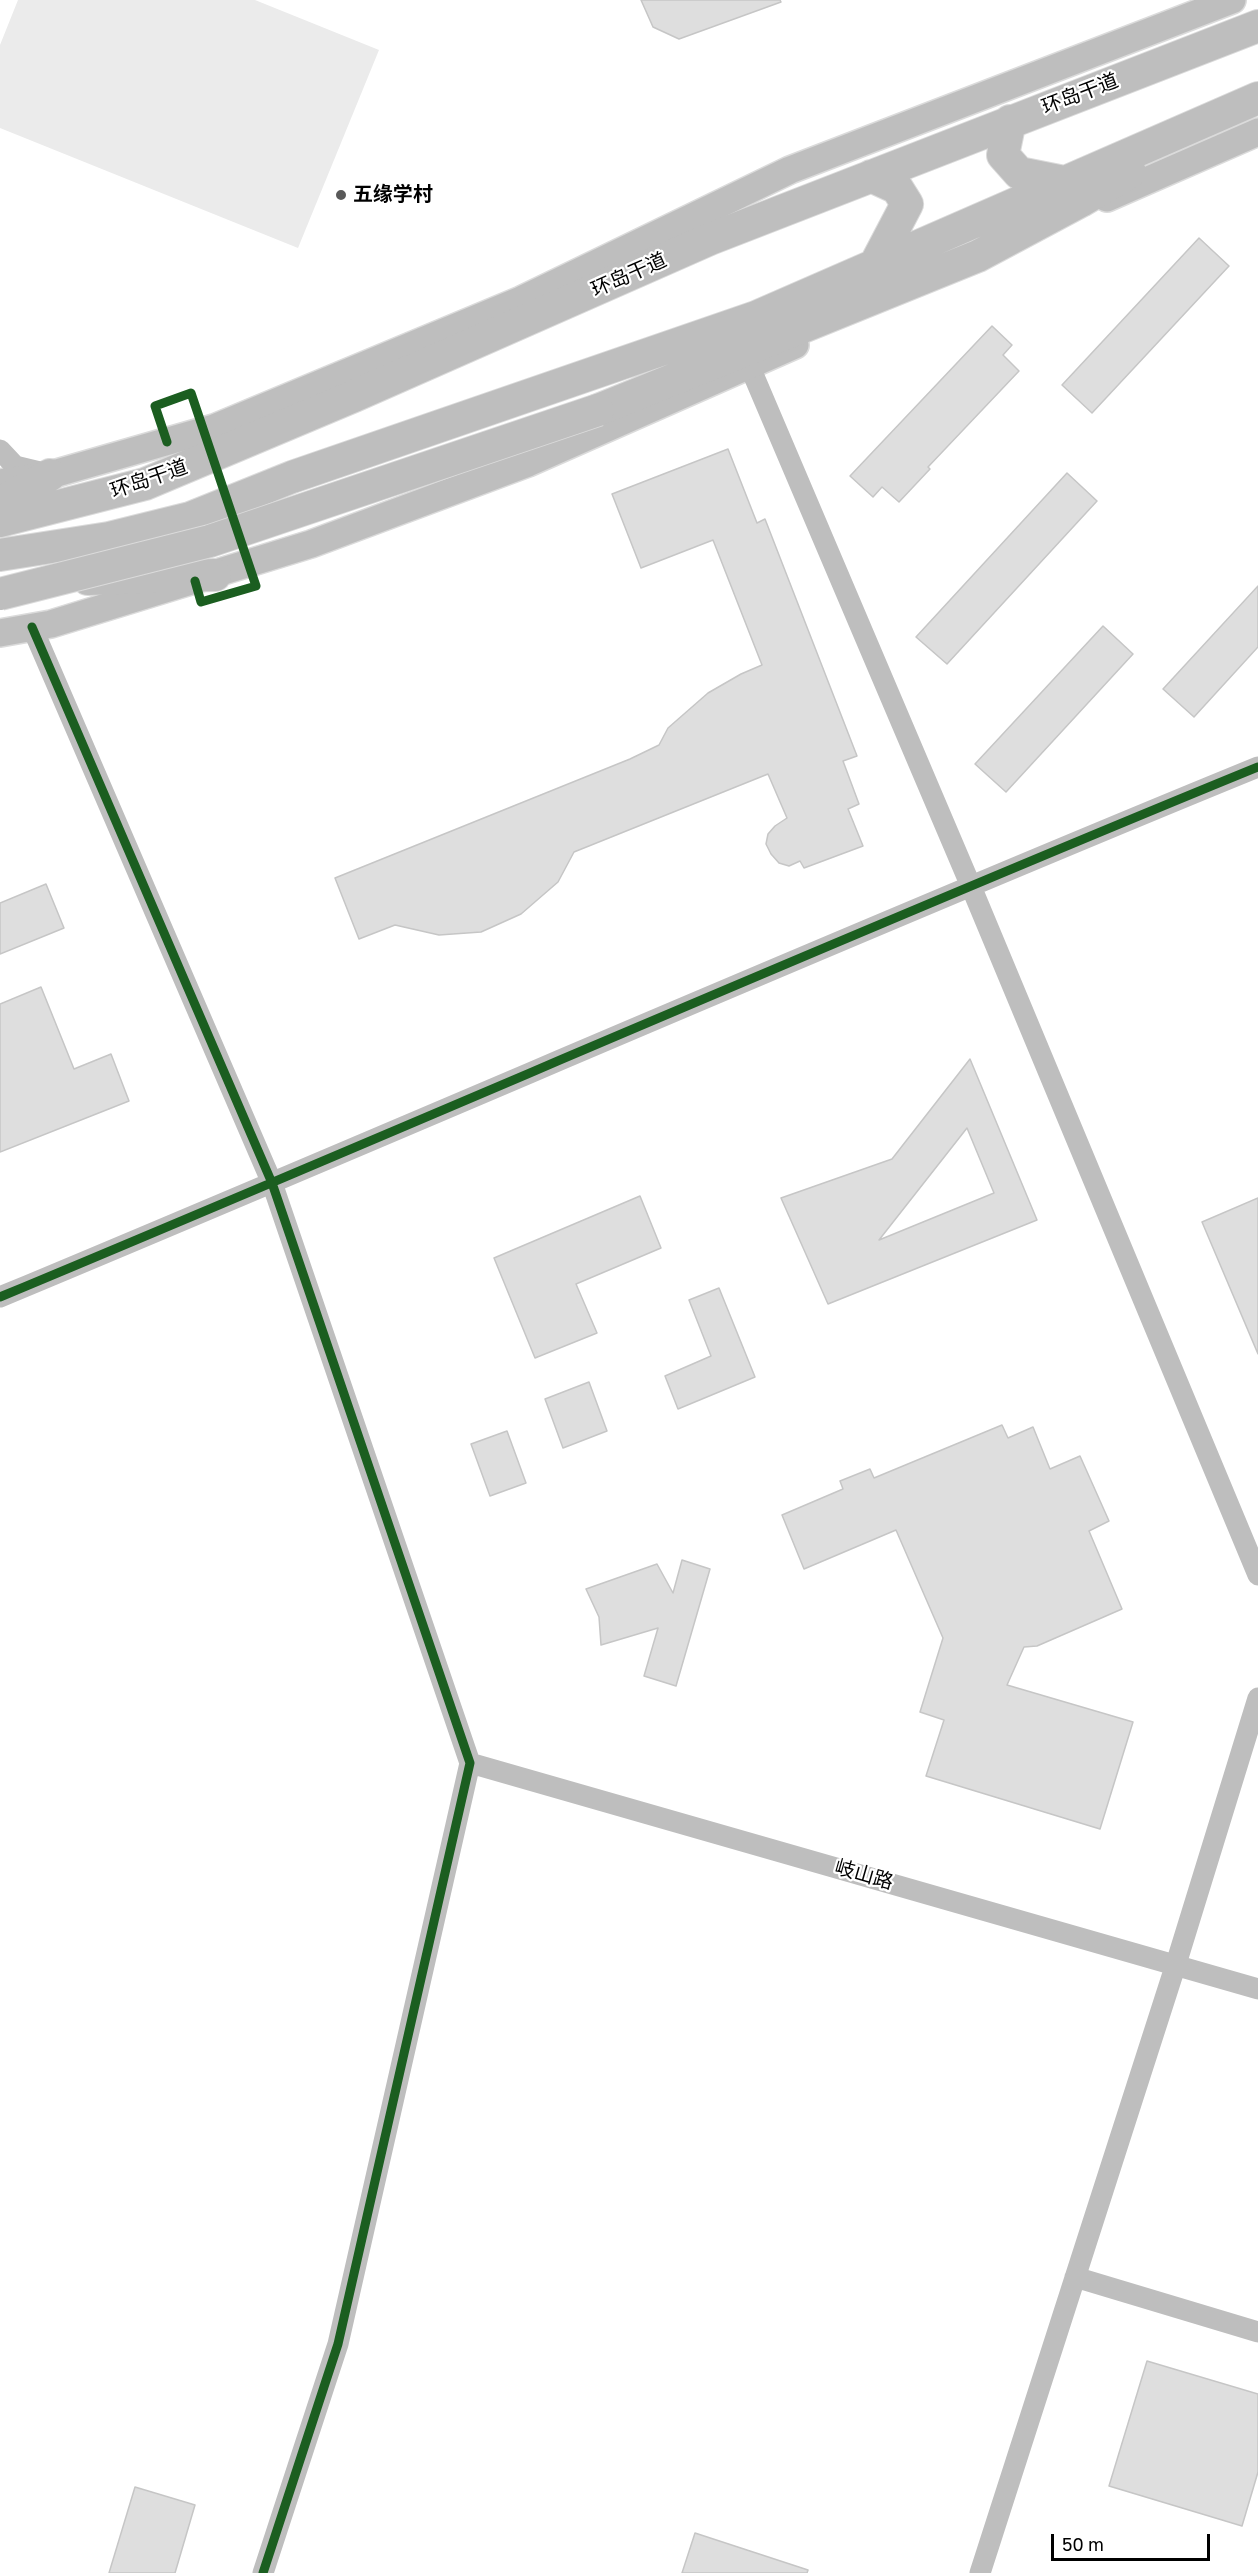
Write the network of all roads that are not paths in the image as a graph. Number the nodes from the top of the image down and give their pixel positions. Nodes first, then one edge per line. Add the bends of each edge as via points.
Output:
1 (1232, 0) edge
2 (1258, 26) edge
3 (1249, 102) edge
4 (1011, 121) junction
5 (1258, 132) edge
6 (871, 176) junction
7 (1064, 183) junction
8 (978, 256) junction
9 (875, 265) junction
10 (750, 366) junction
11 (0, 450) edge
12 (50, 475) junction
13 (0, 483) edge
14 (0, 503) edge
15 (0, 521) edge
16 (0, 555) edge
17 (215, 575) junction
18 (0, 581) edge
19 (0, 594) edge
20 (32, 627) junction
21 (0, 633) edge
22 (1258, 767) edge
23 (970, 884) junction
24 (272, 1183) junction
25 (0, 1297) edge
26 (1258, 1575) edge
27 (1258, 1698) edge
28 (470, 1763) junction
29 (1176, 1964) junction
30 (1258, 1989) edge
31 (1075, 2277) junction
32 (1258, 2332) edge
33 (263, 2573) edge
34 (980, 2573) edge

1 - 12 main road via 790,170 521,300 214,428
2 - 4 highway, 环岛干道
3 - 7 highway
3 - 8 highway via 1082,201
4 - 6 highway, 环岛干道
4 - 7 highway via 1003,155 1019,173
5 - 8 main road
6 - 9 highway via 897,188 907,204
6 - 15 highway, 环岛干道 via 699,243 145,484
7 - 9 highway
8 - 10 main road
8 - 19 highway, bridge via 598,410 210,541
9 - 16 highway via 756,317 292,477 190,518 108,538
10 - 17 main road via 528,463 312,544
10 - 23 street
11 - 12 street via 15,466
12 - 13 main road
12 - 14 highway
17 - 18 highway
17 - 20 main road
20 - 21 main road
20 - 24 street
22 - 23 street
23 - 24 street
23 - 26 street
24 - 25 street
24 - 28 street
27 - 29 street
28 - 29 street, 岐山路
28 - 33 street via 338,2344
29 - 30 street, 岐山路
29 - 31 street
31 - 32 street
31 - 34 street

